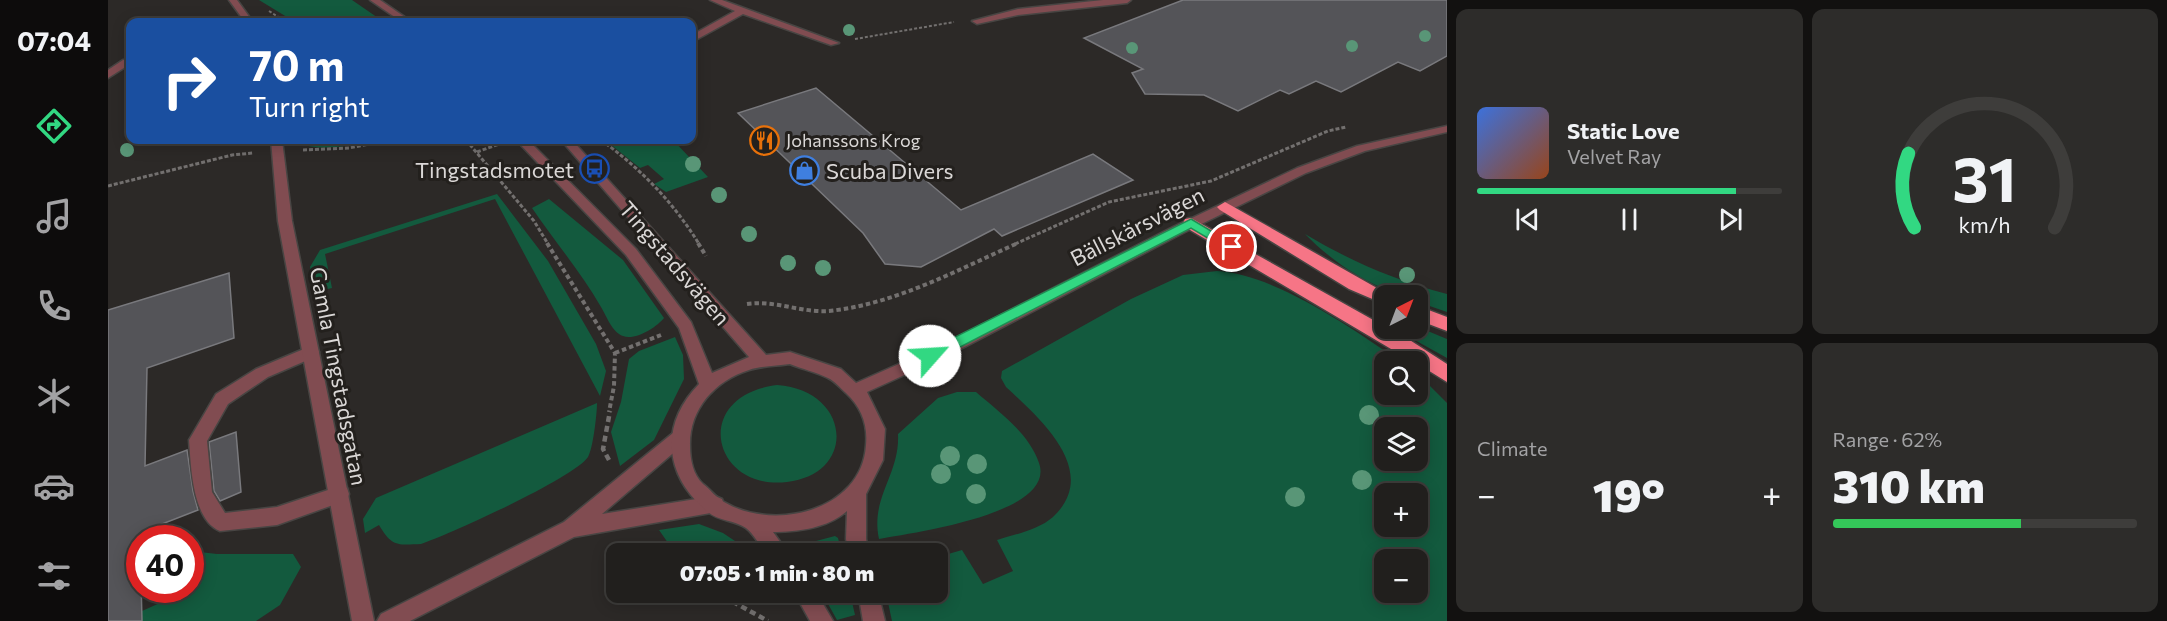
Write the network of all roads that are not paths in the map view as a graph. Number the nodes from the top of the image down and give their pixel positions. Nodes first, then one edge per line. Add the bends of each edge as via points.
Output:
1 (233, 0) edge
2 (374, 0) edge
3 (714, 0) edge
4 (1127, 0) edge
5 (743, 10) junction
6 (246, 18) edge
7 (400, 18) edge
8 (978, 21) road end
9 (696, 37) edge
10 (834, 43) road end
11 (126, 63) edge
12 (108, 75) edge
13 (1447, 129) edge
14 (526, 144) edge
15 (570, 144) edge
16 (276, 145) edge
17 (1225, 207) junction
18 (1191, 223) junction
19 (1374, 294) edge
20 (1428, 317) edge
21 (1447, 324) edge
22 (311, 352) junction
23 (760, 359) junction
24 (1447, 374) edge
25 (707, 383) junction
26 (856, 390) junction
27 (679, 438) junction
28 (857, 493) junction
29 (340, 494) junction
30 (715, 505) junction
31 (753, 522) junction
32 (571, 528) junction
33 (769, 543) edge
34 (857, 543) edge
35 (811, 603) edge
36 (870, 603) edge
37 (363, 621) edge
38 (388, 621) edge
39 (822, 621) edge
40 (874, 621) edge

1 - 6 street
2 - 7 street
3 - 5 street
4 - 8 street via 1018,12
5 - 9 street
5 - 10 street
11 - 12 street
13 - 17 street, Bällskärsvägen via 1348,153
14 - 25 street, Tingstadsvägen via 631,252 686,326
15 - 23 street, Tingstadsvägen
16 - 22 street, Gamla Tingstadsgatan via 285,221
17 - 18 street, Bällskärsvägen
17 - 19 highway
18 - 24 highway
18 - 26 street, Bällskärsvägen via 950,347
20 - 21 highway
22 - 29 street, Gamla Tingstadsgatan
22 - 29 street via 262,374 222,399 198,440 203,494 220,522 277,516
23 - 25 street via 732,368
23 - 26 street via 790,358 820,366
25 - 27 street via 687,408
26 - 28 street via 872,413 878,440 873,468
27 - 30 street via 687,474
27 - 32 street
28 - 31 street via 843,505 810,520 772,525
28 - 34 street
29 - 37 street, Gamla Tingstadsgatan
30 - 31 street
30 - 32 street via 672,508 639,518
31 - 33 street
32 - 38 street
35 - 39 street
36 - 40 street

